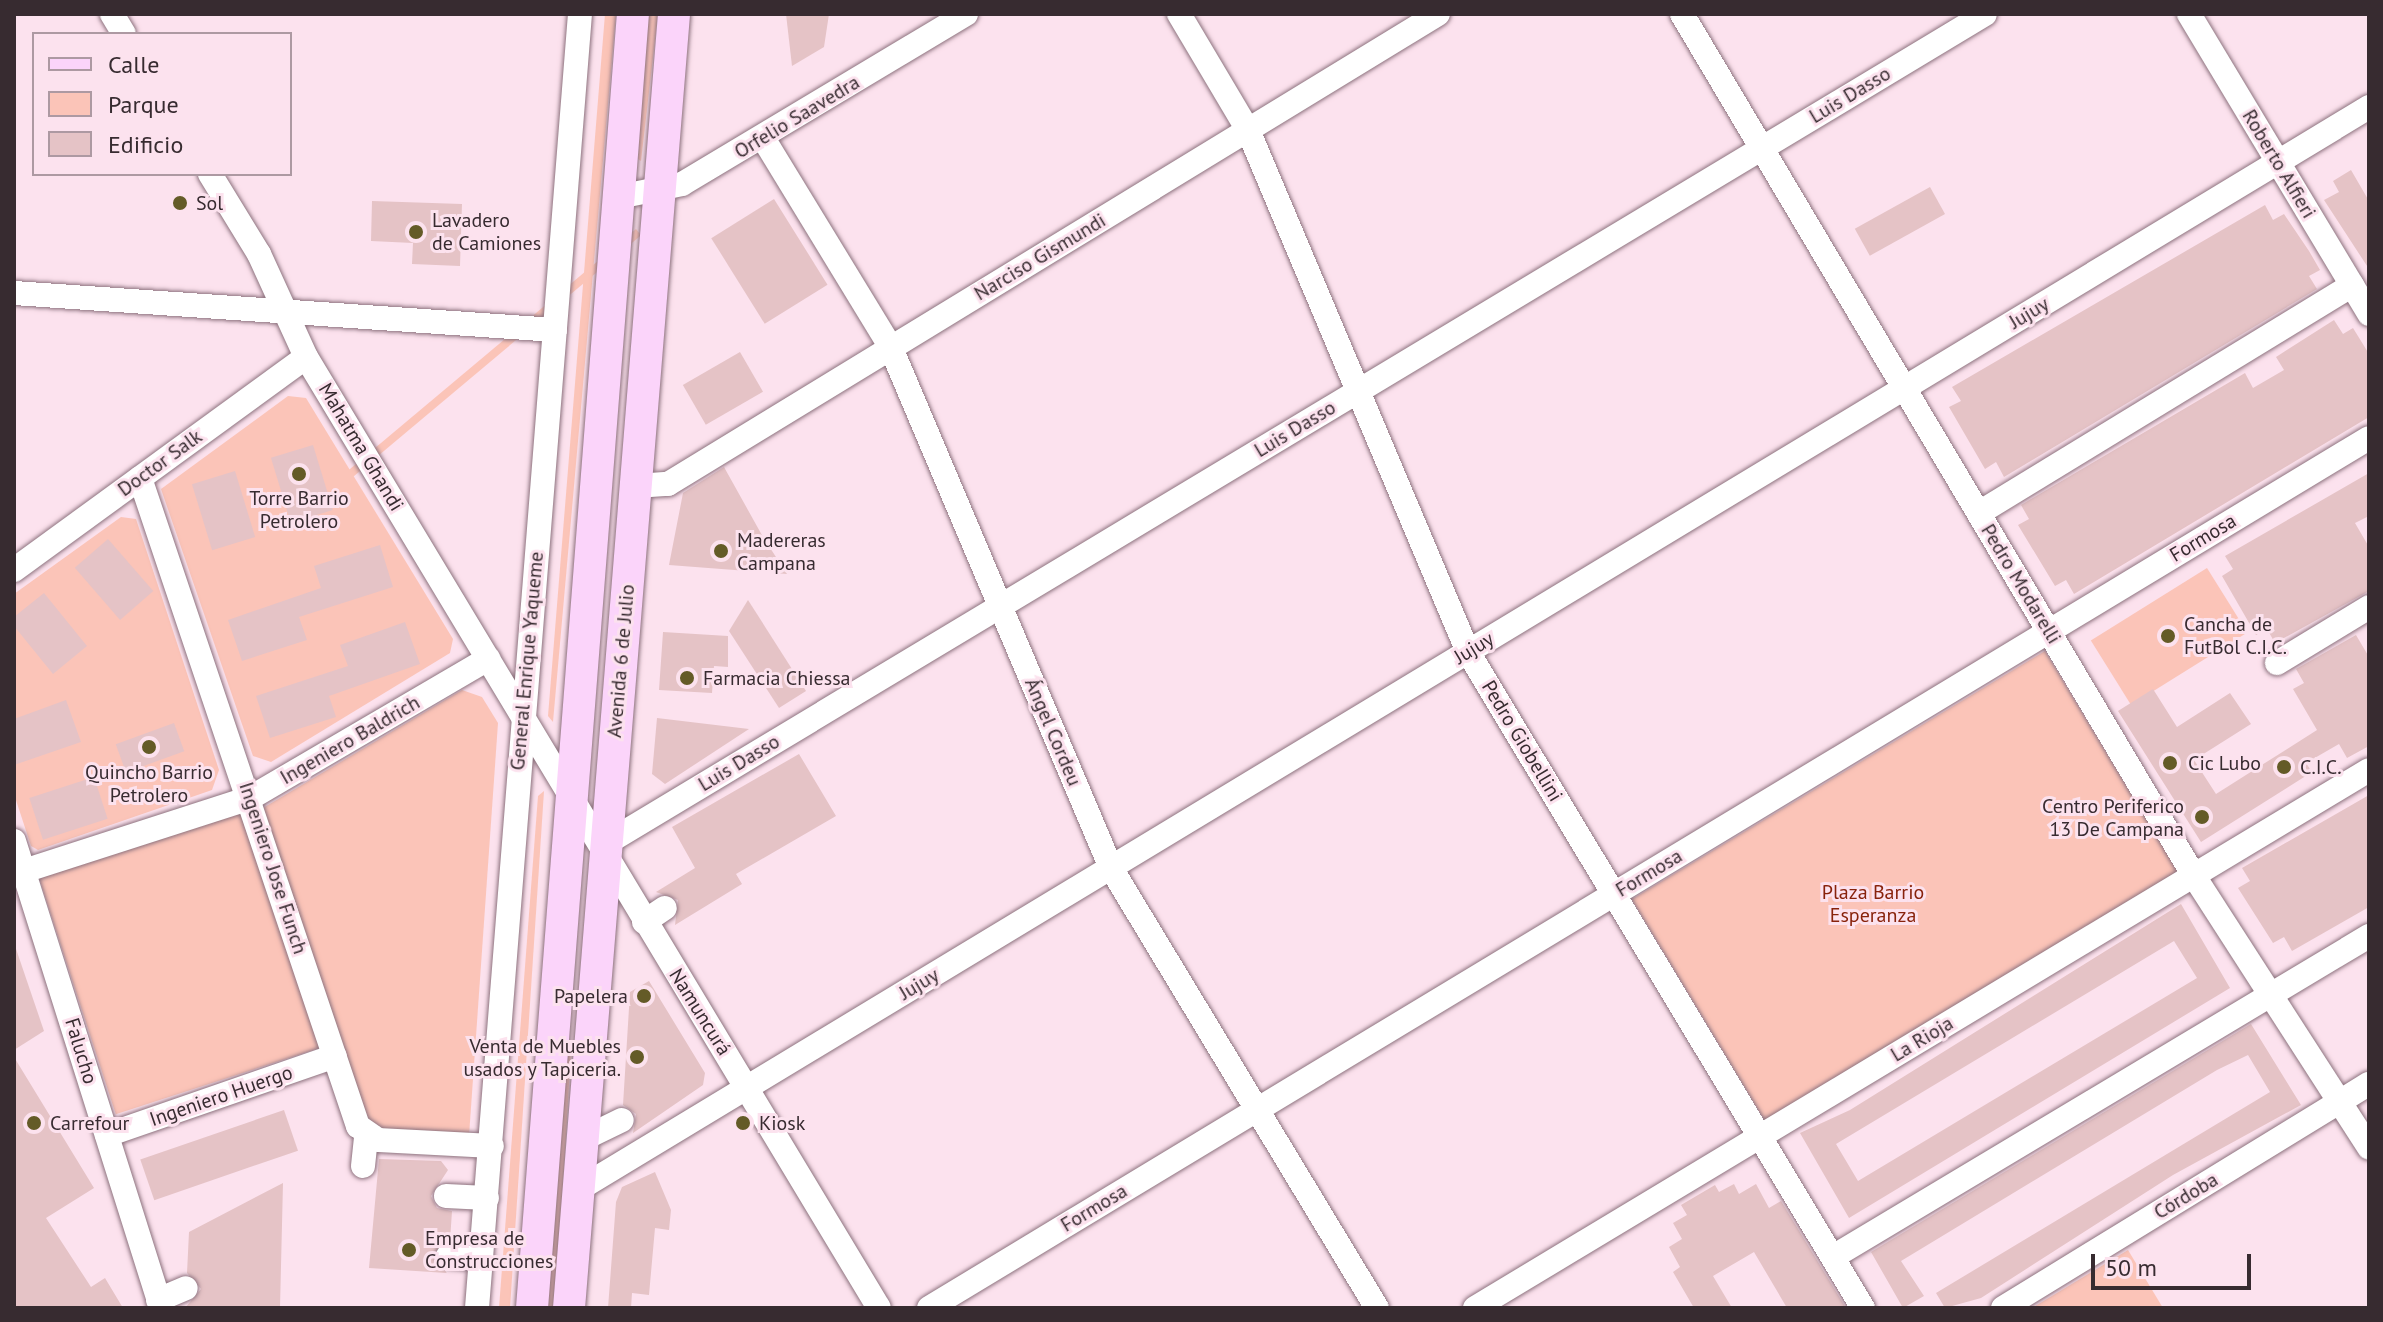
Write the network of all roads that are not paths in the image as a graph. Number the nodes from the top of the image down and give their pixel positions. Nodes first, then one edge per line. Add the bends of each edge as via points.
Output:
1 (112, 14) edge
2 (580, 14) edge
3 (633, 14) edge
4 (674, 14) edge
5 (966, 14) edge
6 (1179, 14) edge
7 (1438, 14) edge
8 (1682, 14) edge
9 (1985, 14) edge
10 (2189, 14) edge
11 (123, 32) edge
12 (2365, 118) edge
13 (1248, 130) junction
14 (763, 138) junction
15 (1762, 148) junction
16 (2278, 162) junction
17 (211, 176) edge
18 (660, 189) junction
19 (618, 197) junction
20 (2352, 285) junction
21 (14, 293) edge
22 (282, 312) junction
23 (2369, 314) edge
24 (555, 330) junction
25 (891, 348) junction
26 (306, 357) junction
27 (1905, 388) junction
28 (1358, 391) junction
29 (2369, 438) edge
30 (140, 478) junction
31 (636, 486) junction
32 (1979, 513) junction
33 (14, 570) edge
34 (1000, 606) junction
35 (2369, 607) edge
36 (2049, 631) junction
37 (1468, 652) junction
38 (488, 659) junction
39 (2277, 663) dead end
40 (521, 716) junction
41 (2369, 770) edge
42 (575, 797) junction
43 (250, 798) junction
44 (14, 841) edge
45 (605, 844) junction
46 (1111, 868) junction
47 (24, 871) junction
48 (2194, 876) junction
49 (1614, 894) junction
50 (665, 908) dead end
51 (644, 922) junction
52 (2369, 936) edge
53 (2276, 993) junction
54 (335, 1056) junction
55 (2369, 1084) edge
56 (747, 1088) junction
57 (2342, 1101) junction
58 (1257, 1109) junction
59 (622, 1120) dead end
60 (107, 1135) junction
61 (366, 1136) junction
62 (1760, 1136) junction
63 (583, 1139) junction
64 (492, 1146) junction
65 (2369, 1148) edge
66 (363, 1166) dead end
67 (579, 1189) junction
68 (449, 1204) dead end
69 (486, 1206) junction
70 (448, 1256) dead end
71 (1833, 1257) junction
72 (482, 1259) junction
73 (186, 1288) dead end
74 (160, 1304) edge
75 (477, 1308) edge
76 (532, 1308) edge
77 (569, 1308) edge
78 (879, 1308) edge
79 (929, 1308) edge
80 (1377, 1308) edge
81 (1475, 1308) edge
82 (1863, 1308) edge
83 (2003, 1308) edge

1 - 11 street
2 - 24 street, General Enrique Yaqueme
3 - 19 main road, Avenida 6 de Julio
4 - 18 main road, Avenida 6 de Julio
5 - 14 street, Orfelio Saavedra
6 - 13 street, Pedro Giobellini
7 - 13 street, Narciso Gismundi
8 - 15 street, Pedro Modarelli
9 - 15 street, Luis Dasso
10 - 16 street, Roberto Alfieri
12 - 16 street, Jujuy
13 - 25 street, Narciso Gismundi
13 - 28 street, Pedro Giobellini
14 - 18 street, Orfelio Saavedra
14 - 25 street, Ángel Cordeu
15 - 27 street, Pedro Modarelli
15 - 28 street, Luis Dasso
16 - 20 street, Roberto Alfieri
16 - 27 street, Jujuy
17 - 22 street, Mahatma Ghandi via 259,254
18 - 19 street, Orfelio Saavedra
18 - 31 main road, Avenida 6 de Julio
19 - 42 main road, Avenida 6 de Julio
20 - 23 street, Roberto Alfieri
20 - 32 street
21 - 22 street
22 - 24 street
22 - 26 street, Mahatma Ghandi
24 - 40 street, General Enrique Yaqueme
25 - 31 street, Narciso Gismundi via 668,484
25 - 34 street, Ángel Cordeu
26 - 30 street, Doctor Salk
26 - 38 street, Mahatma Ghandi
27 - 32 street, Pedro Modarelli
27 - 37 street, Jujuy
28 - 34 street, Luis Dasso
28 - 37 street, Pedro Giobellini
29 - 36 street, Formosa
30 - 33 street, Doctor Salk
30 - 43 street, Ingeniero Jose Funch
31 - 45 main road, Avenida 6 de Julio
32 - 36 street, Pedro Modarelli
34 - 45 street, Luis Dasso via 776,754 680,811
34 - 46 street, Ángel Cordeu
35 - 39 street
36 - 48 street, Pedro Modarelli
36 - 49 street, Formosa
37 - 46 street, Jujuy
37 - 49 street, Pedro Giobellini
38 - 40 street, Mahatma Ghandi
38 - 43 street, Ingeniero Baldrich
40 - 42 street, Namuncurá
40 - 64 street, General Enrique Yaqueme
41 - 48 street, La Rioja
42 - 45 street, Namuncurá
42 - 76 main road, Avenida 6 de Julio
43 - 47 street, Ingeniero Baldrich
43 - 54 street, Ingeniero Jose Funch
44 - 47 street, Falucho
45 - 51 street, Namuncurá
45 - 63 main road, Avenida 6 de Julio
46 - 56 street, Jujuy
46 - 58 street, Ángel Cordeu
47 - 60 street, Falucho
48 - 53 street, Pedro Modarelli
48 - 62 street, La Rioja
49 - 58 street, Formosa
49 - 62 street, Pedro Giobellini
50 - 51 street
51 - 56 street, Namuncurá
52 - 53 street
53 - 57 street, Pedro Modarelli
53 - 71 street
54 - 60 street, Ingeniero Huergo
54 - 61 street, Ingeniero Jose Funch
55 - 57 street, Córdoba
56 - 67 street, Jujuy
56 - 78 street, Namuncurá
57 - 65 street, Pedro Modarelli
57 - 83 street, Córdoba
58 - 79 street, Formosa
58 - 80 street, Ángel Cordeu
59 - 63 street
60 - 74 street, Falucho
61 - 64 street
61 - 66 street
62 - 71 street, Pedro Giobellini
62 - 81 street, La Rioja
63 - 67 main road, Avenida 6 de Julio
64 - 69 street, General Enrique Yaqueme
67 - 77 main road, Avenida 6 de Julio
68 - 69 street
69 - 72 street, General Enrique Yaqueme
70 - 72 street
71 - 82 street, Pedro Giobellini
72 - 75 street, General Enrique Yaqueme
73 - 74 street

